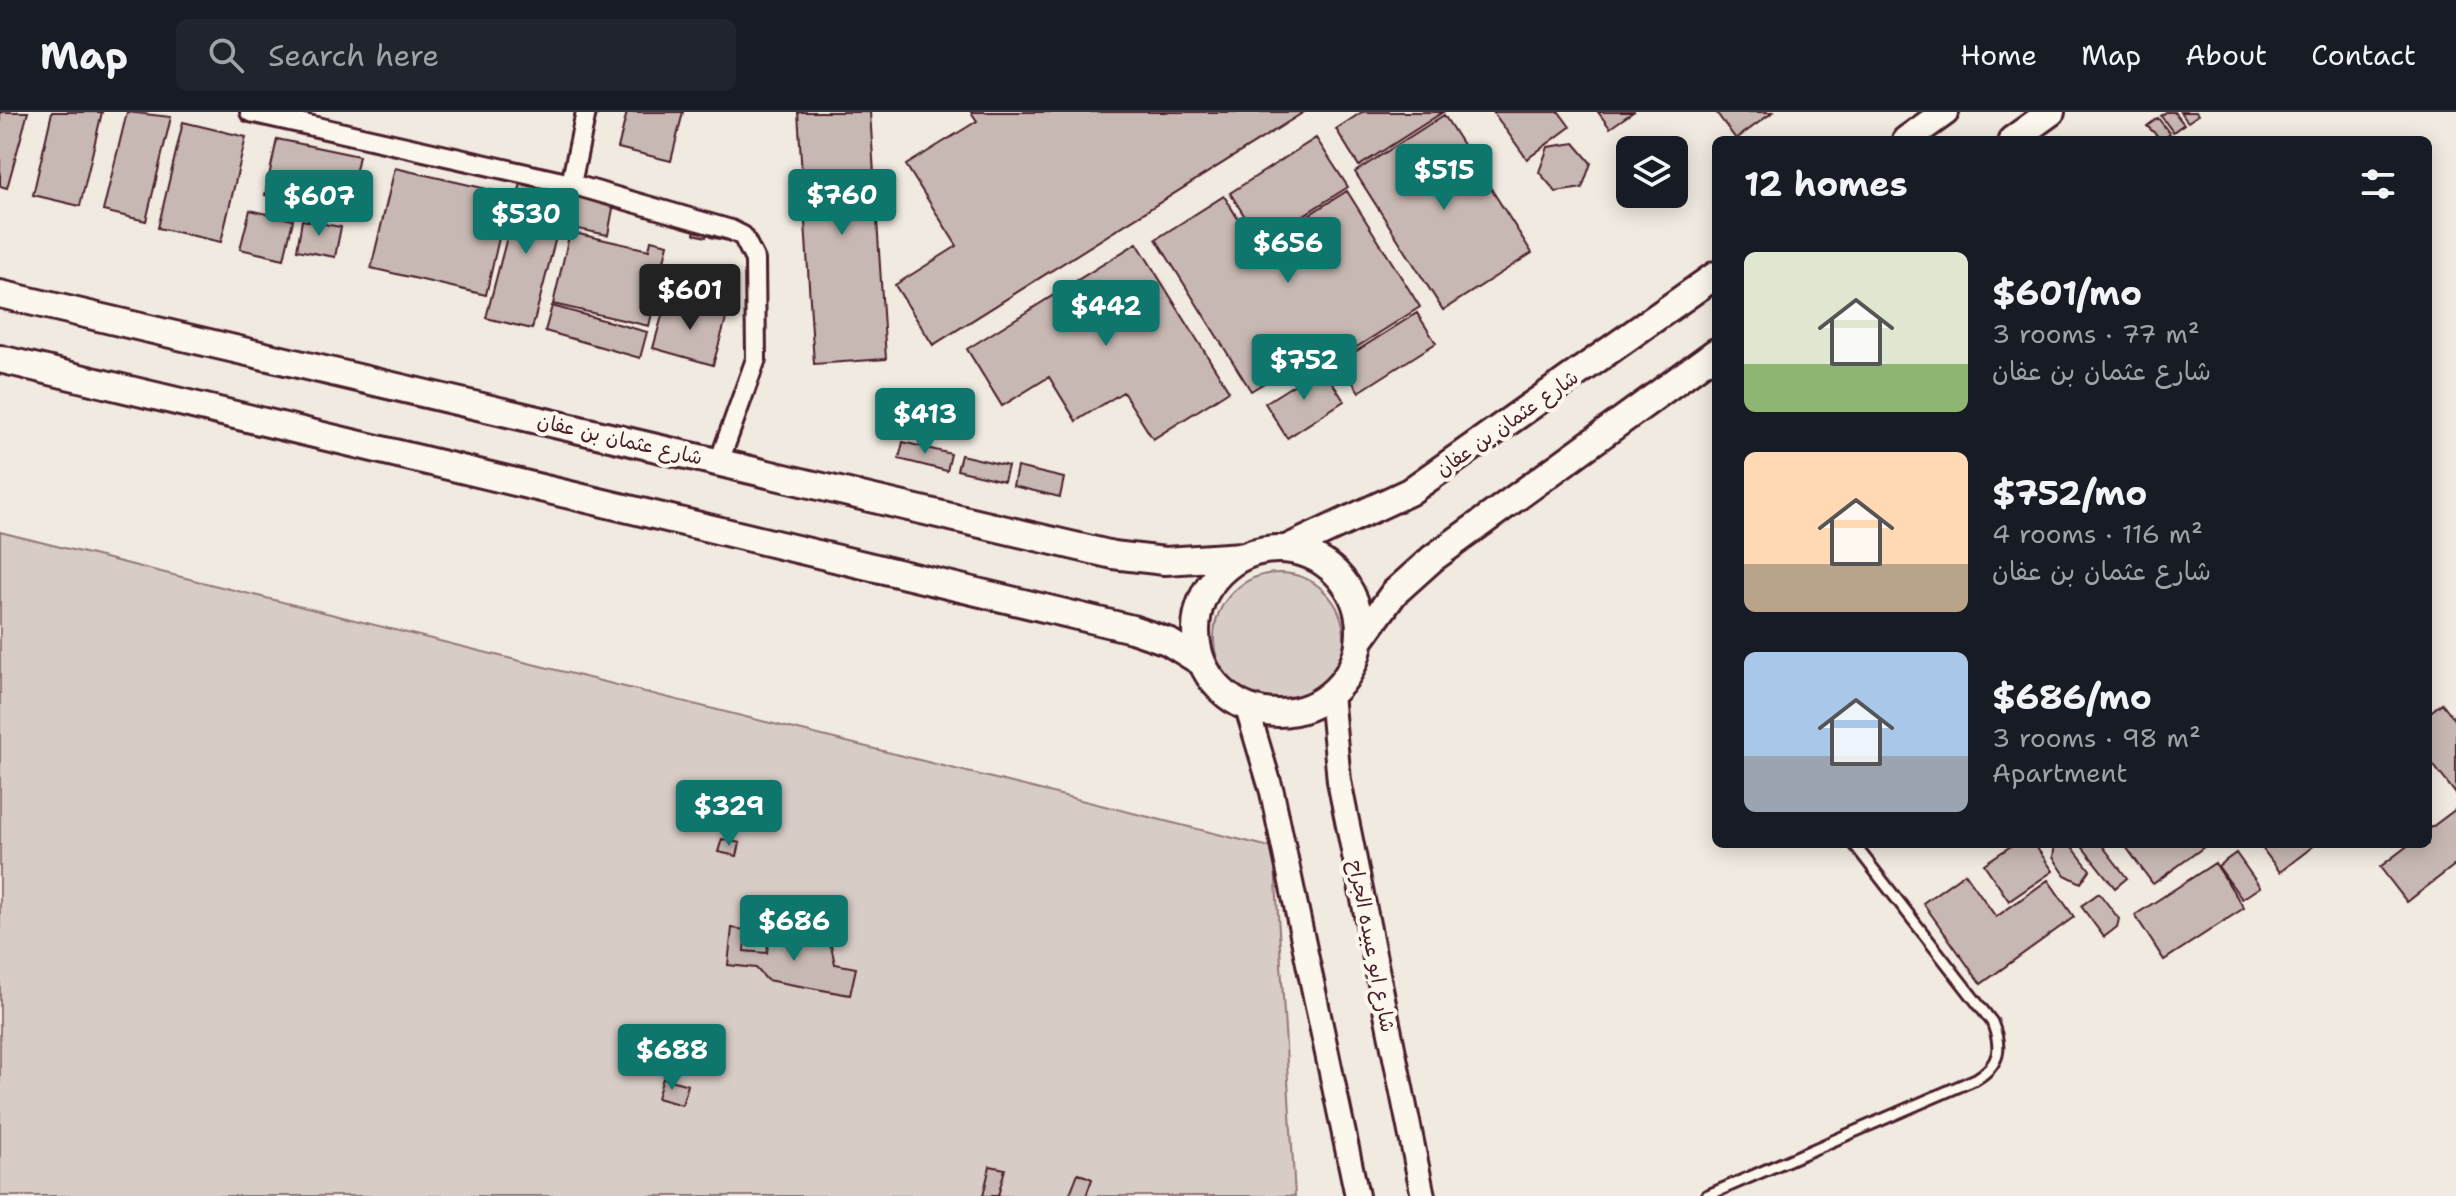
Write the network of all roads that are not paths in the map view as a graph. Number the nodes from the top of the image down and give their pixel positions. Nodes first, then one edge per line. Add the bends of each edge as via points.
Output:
1 (250, 112) edge
2 (586, 112) edge
3 (1945, 112) edge
4 (2051, 112) edge
5 (1912, 136) edge
6 (2018, 136) edge
7 (571, 184) junction
8 (1712, 278) edge
9 (0, 294) edge
10 (1712, 355) edge
11 (0, 359) edge
12 (719, 462) junction
13 (1286, 549) junction
14 (1243, 556) junction
15 (1360, 640) junction
16 (1201, 662) junction
17 (1331, 694) junction
18 (1247, 708) junction
19 (1857, 848) edge
20 (1357, 1196) edge
21 (1423, 1196) edge
22 (1706, 1196) edge

1 - 7 street
2 - 7 street
3 - 5 main road
4 - 6 main road
7 - 12 street via 731,230 751,246 756,359
8 - 13 main road, شارع عثمان بن عفان via 1409,492
9 - 12 main road, شارع عثمان بن عفان
10 - 15 main road via 1433,558 1394,593
11 - 16 main road via 1132,629 1167,641
12 - 14 main road, شارع عثمان بن عفان via 1113,555 1165,561
13 - 14 main road
13 - 15 main road via 1333,570 1349,590
14 - 16 main road via 1222,570 1197,613 1195,638
15 - 17 main road via 1345,678
16 - 18 main road via 1213,684
17 - 18 main road via 1306,709 1276,714
17 - 21 street, شارع ابو عبيده الجراح via 1339,781
18 - 20 street via 1272,792
19 - 22 lane via 1992,1022 1999,1055 1976,1079

